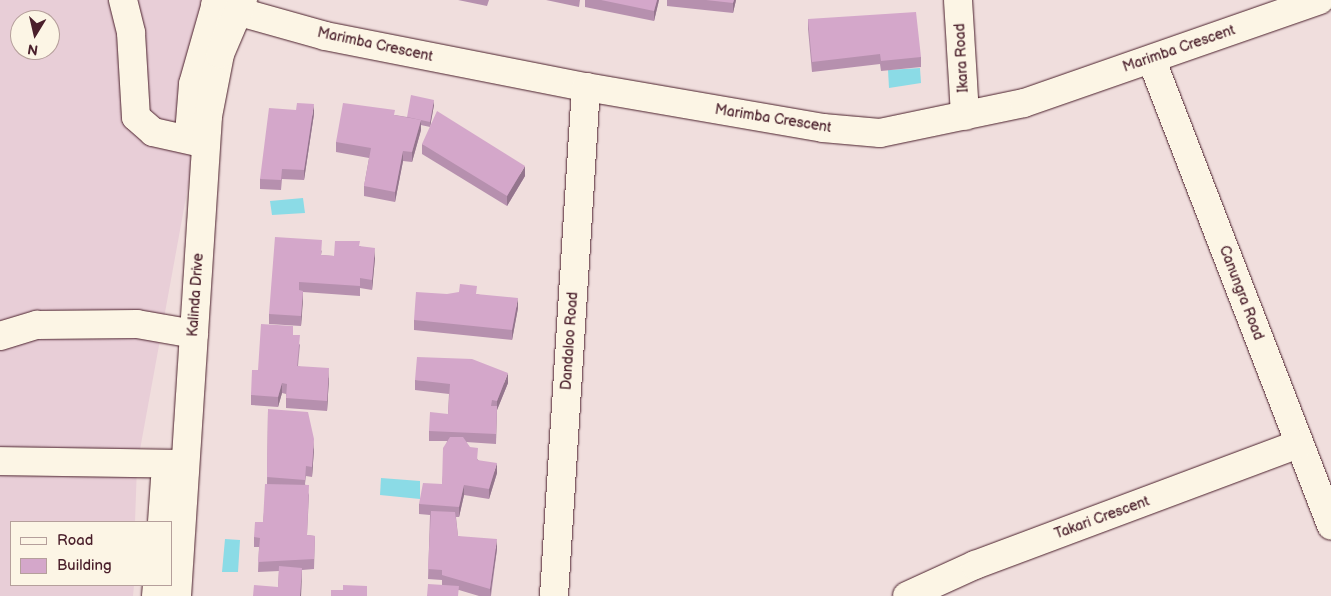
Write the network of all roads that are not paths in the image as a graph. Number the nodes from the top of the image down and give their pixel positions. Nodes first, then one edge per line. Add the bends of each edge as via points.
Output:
1 (122, 0) edge
2 (130, 0) edge
3 (958, 0) edge
4 (1320, 0) edge
5 (228, 4) edge
6 (131, 33) junction
7 (1152, 60) junction
8 (586, 87) junction
9 (965, 116) junction
10 (198, 142) junction
11 (184, 332) junction
12 (0, 336) edge
13 (1300, 444) junction
14 (0, 461) edge
15 (176, 463) junction
16 (162, 521) edge
17 (1331, 526) edge
18 (176, 596) edge
19 (554, 596) edge
20 (908, 596) edge

1 - 6 street
2 - 6 street
3 - 9 street, Ikara Road
4 - 7 street, Marimba Crescent
5 - 8 street, Marimba Crescent via 325,36
5 - 10 street, Kalinda Drive via 220,54
6 - 10 street via 136,117 153,132
7 - 9 street, Marimba Crescent via 1024,103
7 - 13 street, Canungra Road
8 - 9 street, Marimba Crescent via 823,128 880,133
8 - 19 street, Dandaloo Road
10 - 11 street, Kalinda Drive
11 - 12 street via 136,324 37,325
11 - 15 street, Kalinda Drive
13 - 17 street, Canungra Road
13 - 20 street, Takari Crescent via 975,565
14 - 15 street
15 - 16 street, Kalinda Drive
15 - 18 street, Kalinda Drive

